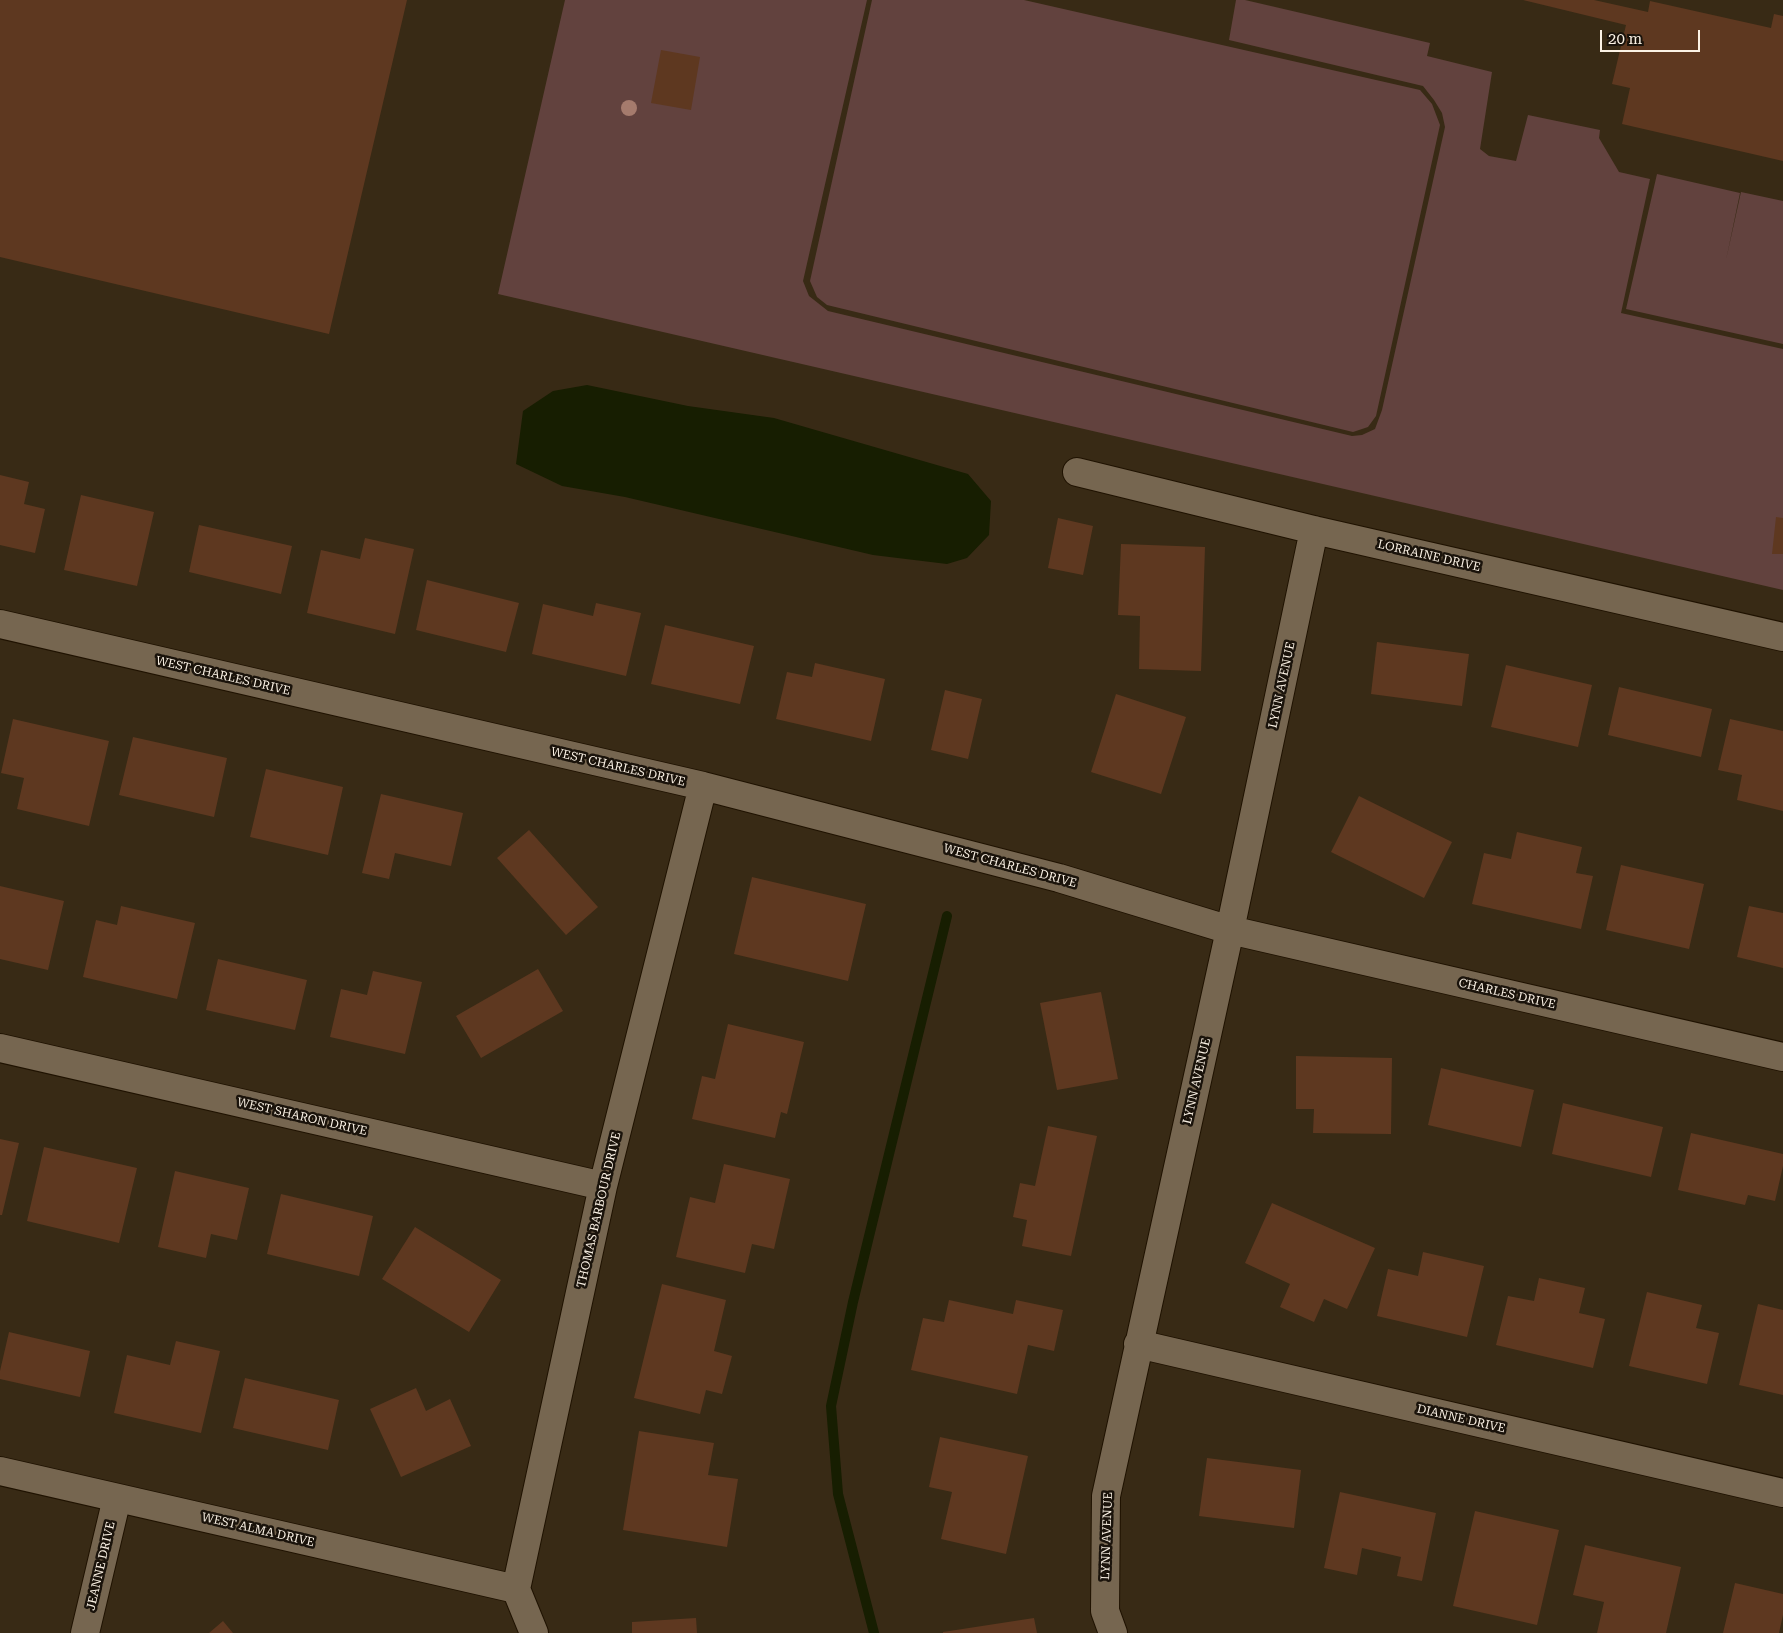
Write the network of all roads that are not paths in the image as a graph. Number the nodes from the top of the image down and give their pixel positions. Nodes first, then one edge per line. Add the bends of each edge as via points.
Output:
1 (1077, 472) dead end
2 (1314, 530) junction
3 (0, 624) edge
4 (1783, 637) edge
5 (703, 786) junction
6 (1230, 930) junction
7 (0, 1048) edge
8 (1783, 1058) edge
9 (603, 1186) junction
10 (1138, 1344) junction
11 (0, 1471) edge
12 (1783, 1493) edge
13 (117, 1498) junction
14 (516, 1589) junction
15 (85, 1633) edge
16 (534, 1633) edge
17 (1113, 1633) edge

1 - 2 street, LORRAINE DRIVE
2 - 4 street, LORRAINE DRIVE
2 - 6 street, LYNN AVENUE
3 - 5 street, WEST CHARLES DRIVE
5 - 6 street, WEST CHARLES DRIVE via 1059,878
5 - 9 street, THOMAS BARBOUR DRIVE
6 - 8 street, CHARLES DRIVE
6 - 10 street, LYNN AVENUE
7 - 9 street, WEST SHARON DRIVE
9 - 14 street, THOMAS BARBOUR DRIVE
10 - 12 street, DIANNE DRIVE
10 - 17 street, LYNN AVENUE via 1106,1496 1105,1611
11 - 13 street, WEST ALMA DRIVE
13 - 14 street, WEST ALMA DRIVE
13 - 15 street, JEANNE DRIVE
14 - 16 street

